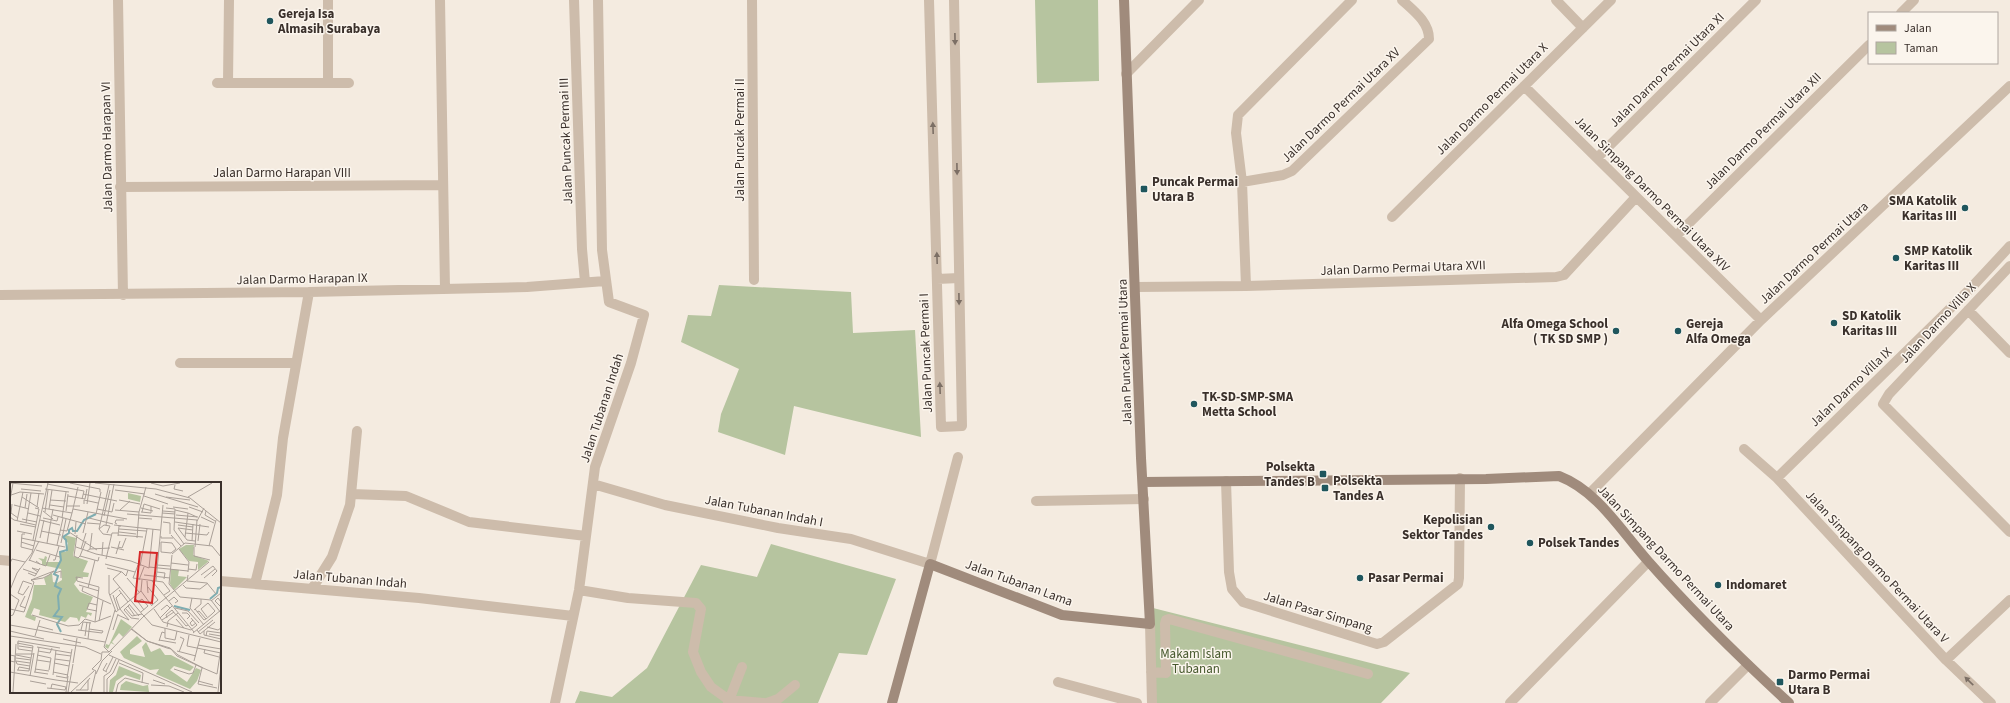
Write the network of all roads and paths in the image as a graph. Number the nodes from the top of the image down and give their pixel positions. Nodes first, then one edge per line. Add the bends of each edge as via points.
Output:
1 (118, 0) edge
2 (229, 0) edge
3 (328, 0) edge
4 (440, 0) edge
5 (574, 0) edge
6 (598, 0) edge
7 (752, 0) edge
8 (929, 0) edge
9 (954, 0) edge
10 (1124, 0) edge
11 (1199, 0) edge
12 (1352, 0) edge
13 (1402, 0) edge
14 (1556, 0) edge
15 (1611, 0) edge
16 (1756, 0) edge
17 (1914, 0) edge
18 (1902, 12) edge
19 (1583, 28) junction
20 (1868, 45) edge
21 (1126, 74) junction
22 (217, 82) dead end
23 (228, 82) junction
24 (349, 82) dead end
25 (328, 83) junction
26 (1524, 86) junction
27 (2010, 86) edge
28 (1597, 158) junction
29 (1242, 182) junction
30 (443, 185) junction
31 (120, 187) junction
32 (1636, 197) junction
33 (1392, 217) dead end
34 (1676, 236) junction
35 (2010, 246) edge
36 (2010, 266) edge
37 (959, 278) junction
38 (937, 279) junction
39 (754, 280) dead end
40 (605, 281) junction
41 (585, 282) junction
42 (1246, 286) junction
43 (1136, 287) junction
44 (445, 289) junction
45 (309, 292) junction
46 (0, 295) edge
47 (123, 295) junction
48 (1968, 310) junction
49 (1761, 320) junction
50 (2010, 353) edge
51 (180, 363) dead end
52 (295, 363) junction
53 (357, 431) dead end
54 (1744, 449) dead end
55 (958, 457) dead end
56 (1460, 478) junction
57 (1777, 478) junction
58 (1226, 481) junction
59 (1143, 482) junction
60 (593, 484) junction
61 (352, 494) junction
62 (1590, 494) junction
63 (1144, 500) junction
64 (1036, 501) dead end
65 (2010, 532) edge
66 (586, 536) junction
67 (0, 560) edge
68 (10, 561) edge
69 (1648, 562) junction
70 (930, 564) junction
71 (221, 581) edge
72 (255, 584) junction
73 (312, 589) junction
74 (579, 590) junction
75 (2010, 600) edge
76 (573, 616) junction
77 (1150, 624) junction
78 (1946, 660) junction
79 (1748, 665) junction
80 (742, 667) dead end
81 (1150, 672) junction
82 (1368, 674) dead end
83 (1058, 682) dead end
84 (795, 685) dead end
85 (729, 702) edge
86 (555, 703) edge
87 (766, 703) edge
88 (892, 703) edge
89 (1137, 703) edge
90 (1152, 703) edge
91 (1510, 703) edge
92 (1710, 703) edge
93 (1789, 703) edge
94 (1991, 703) edge

1 - 31 street, Jalan Darmo Harapan VI
2 - 23 street
3 - 25 street
4 - 30 street
5 - 41 street, Jalan Puncak Permai III
6 - 40 street via 602,250
7 - 39 street, Jalan Puncak Permai II
38 -> 8 street, Jalan Puncak Permai I
9 -> 37 street, Jalan Puncak Permai I
10 - 21 street, Jalan Puncak Permai Utara
11 - 21 street
12 - 29 street via 1238,115 1236,133
13 - 29 street, Jalan Darmo Permai Utara XV via 1426,24 1429,39 1292,171
14 - 19 street
15 - 19 street, Jalan Darmo Permai Utara X
16 - 28 street, Jalan Darmo Permai Utara XI
17 - 18 street
19 - 26 street, Jalan Darmo Permai Utara X
20 - 34 street, Jalan Darmo Permai Utara XII
21 - 43 street, Jalan Puncak Permai Utara
22 - 23 street
23 - 25 street
24 - 25 street
26 - 28 street, Jalan Simpang Darmo Permai Utara XIV
26 - 33 street, Jalan Darmo Permai Utara X
27 - 49 street, Jalan Darmo Permai Utara
28 - 32 street, Jalan Simpang Darmo Permai Utara XIV
29 - 42 street
30 - 31 street, Jalan Darmo Harapan VIII
30 - 44 street
31 - 47 street, Jalan Darmo Harapan VI
32 - 34 street, Jalan Simpang Darmo Permai Utara XIV
32 - 42 street, Jalan Darmo Permai Utara XVII via 1564,275 1556,277
34 - 49 street, Jalan Simpang Darmo Permai Utara XIV
35 - 57 street, Jalan Darmo Villa IX via 1970,290
36 - 48 street, Jalan Darmo Villa X
37 - 38 street
37 -> 38 street, Jalan Puncak Permai I via 962,426 941,427
40 - 41 street, Jalan Darmo Harapan IX
40 - 60 street, Jalan Tubanan Indah via 609,302 644,315 631,363 595,467
41 - 44 street, Jalan Darmo Harapan IX via 526,287
42 - 43 street, Jalan Darmo Permai Utara XVII
43 - 59 street, Jalan Puncak Permai Utara
44 - 45 street, Jalan Darmo Harapan IX
45 - 47 street, Jalan Darmo Harapan IX
45 - 52 street
46 - 47 street, Jalan Darmo Harapan IX
48 - 50 street
48 - 65 street, Jalan Darmo Villa X via 1884,399 1883,404
49 - 62 street, Jalan Darmo Permai Utara
51 - 52 street
52 - 72 street via 277,495
53 - 61 street
54 - 57 street, Jalan Simpang Darmo Permai Utara V
55 - 70 street
56 - 58 street, Jalan Simpang Darmo Permai Utara
56 - 58 street, Jalan Pasar Simpang via 1458,584 1384,642 1377,644 1243,602 1236,596 1229,572
56 - 62 street, Jalan Simpang Darmo Permai Utara via 1559,476
57 - 78 street, Jalan Simpang Darmo Permai Utara V
58 - 59 street, Jalan Simpang Darmo Permai Utara
59 - 63 street, Jalan Puncak Permai Utara
60 - 66 street, Jalan Tubanan Indah
60 - 70 street, Jalan Tubanan Indah I via 665,505 778,528 851,539
61 - 66 street via 406,496 469,522
61 - 73 street via 332,557
62 - 69 street, Jalan Simpang Darmo Permai Utara
63 - 64 street
63 - 77 street, Jalan Puncak Permai Utara
66 - 74 street, Jalan Tubanan Indah
67 - 68 street
69 - 79 street, Jalan Simpang Darmo Permai Utara
69 - 91 street
70 - 77 street, Jalan Tubanan Lama via 1062,616
70 - 88 street
71 - 72 street, Jalan Tubanan Indah
72 - 73 street, Jalan Tubanan Indah
73 - 76 street, Jalan Tubanan Indah
74 - 76 street, Jalan Tubanan Indah
74 - 85 street via 699,605 701,609 694,658 711,687
75 - 78 street
76 - 86 street, Jalan Tubanan Indah
77 - 81 street, Jalan Puncak Permai Utara
94 -> 78 street, Jalan Simpang Darmo Permai Utara V
79 - 92 street
79 - 93 street, Jalan Simpang Darmo Permai Utara
80 - 85 street
81 - 82 street via 1166,673 1165,624 1166,620 1169,620
81 - 90 street, Jalan Puncak Permai Utara
83 - 89 street
84 - 87 street via 778,699
85 - 87 street

